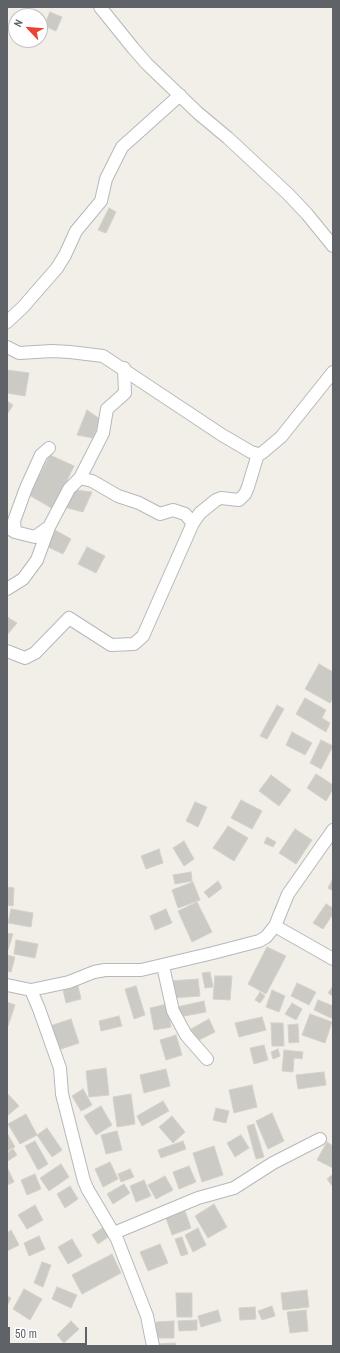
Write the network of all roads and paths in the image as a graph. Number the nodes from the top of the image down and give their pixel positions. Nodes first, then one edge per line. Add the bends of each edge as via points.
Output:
1 (100, 7) edge
2 (180, 95) junction
3 (333, 246) edge
4 (7, 322) edge
5 (7, 347) edge
6 (124, 368) junction
7 (333, 372) edge
8 (49, 448) dead end
9 (258, 454) junction
10 (80, 478) junction
11 (193, 523) junction
12 (49, 527) junction
13 (11, 530) edge
14 (7, 589) edge
15 (7, 651) edge
16 (333, 831) edge
17 (275, 926) junction
18 (333, 959) edge
19 (163, 966) junction
20 (7, 985) edge
21 (31, 990) junction
22 (207, 1059) dead end
23 (320, 1139) dead end
24 (114, 1233) junction
25 (153, 1346) edge

1 - 2 street via 147,64
2 - 3 street via 288,194
2 - 4 street via 122,147 106,179 101,201 76,232 57,268
5 - 6 street via 19,353 29,354 52,351 103,356
6 - 9 street via 222,435
6 - 10 street via 126,393 107,409 103,433
7 - 9 street via 281,436
8 - 13 street via 41,456 26,488
9 - 11 street via 245,494 239,500 216,500 200,513
10 - 11 street via 92,481 118,496 160,514 174,510 185,514
10 - 12 street via 69,488
11 - 15 street via 143,636 134,644 111,645 69,618 35,653 25,658
12 - 13 street via 35,538
12 - 14 street via 37,560 23,579
16 - 17 street via 288,894
17 - 18 street
17 - 19 street via 259,941
19 - 21 street via 141,970 94,972 69,982
19 - 22 street via 173,1011 186,1035
20 - 21 street
21 - 24 street via 60,1068 62,1094 84,1181
23 - 24 street via 273,1163 234,1188 198,1198
24 - 25 street via 147,1316

